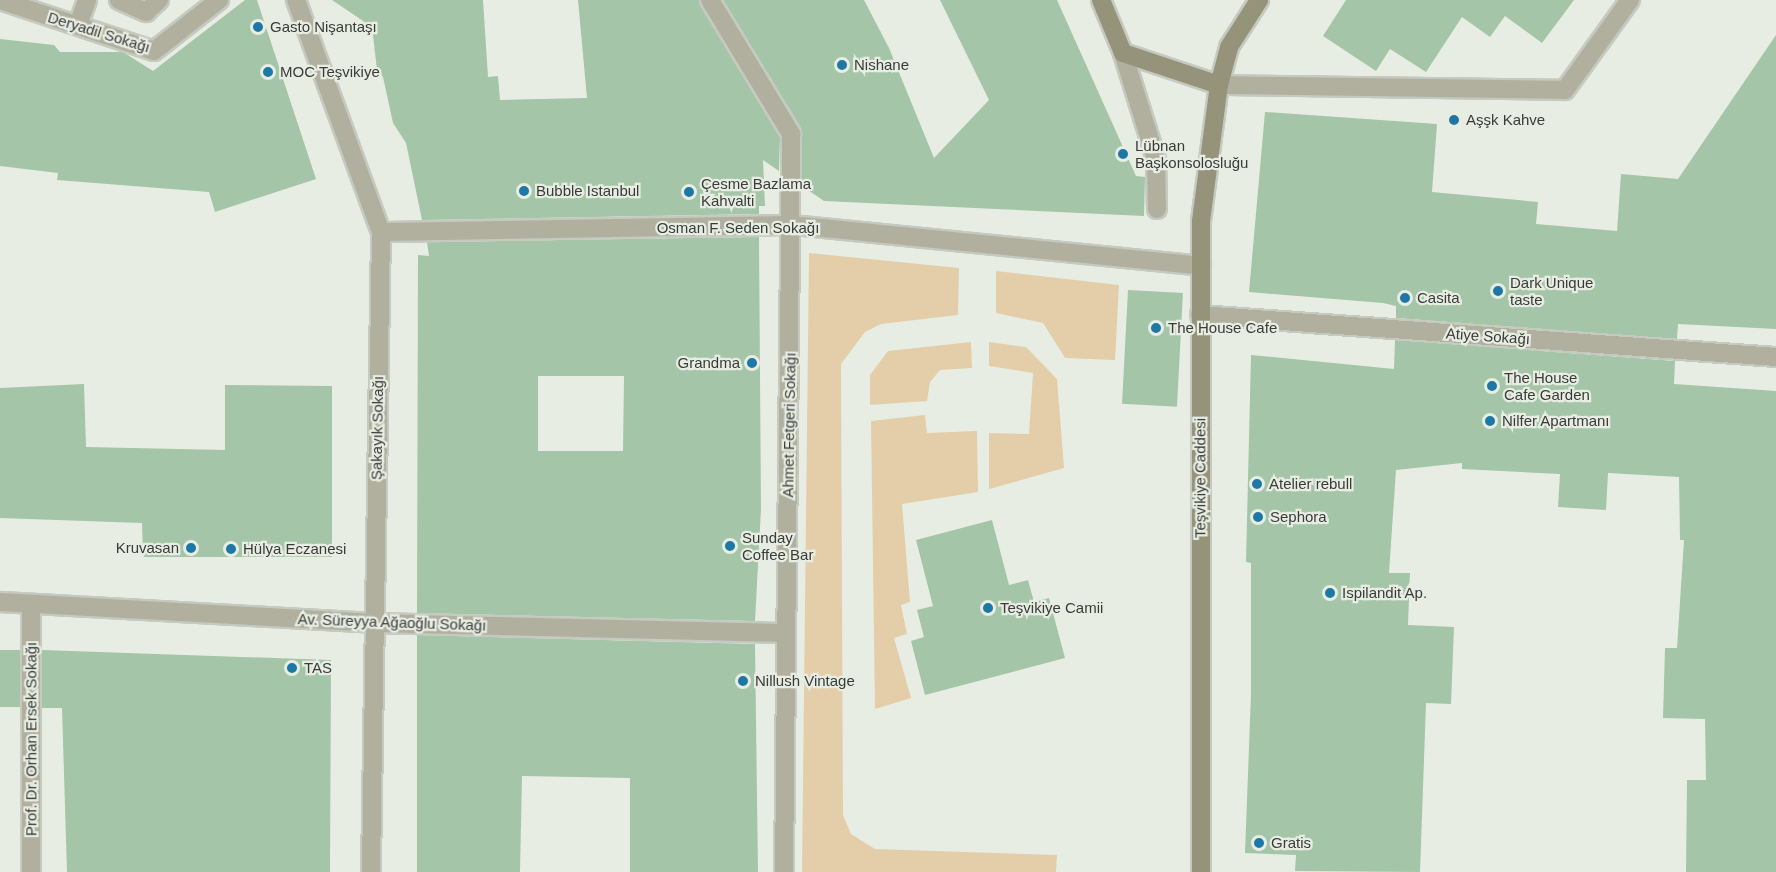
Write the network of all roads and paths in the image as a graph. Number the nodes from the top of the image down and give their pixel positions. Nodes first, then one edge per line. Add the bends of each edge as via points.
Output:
1 (0, 0) edge
2 (87, 0) edge
3 (119, 0) edge
4 (159, 0) edge
5 (219, 0) edge
6 (296, 0) edge
7 (710, 0) edge
8 (1101, 0) edge
9 (1259, 0) edge
10 (1630, 0) edge
11 (78, 26) junction
12 (1123, 53) junction
13 (1219, 85) junction
14 (1156, 209) dead end
15 (793, 225) junction
16 (381, 232) junction
17 (1201, 266) junction
18 (1200, 315) junction
19 (1776, 357) edge
20 (0, 602) edge
21 (32, 606) junction
22 (373, 623) junction
23 (784, 633) junction
24 (32, 872) edge
25 (371, 872) edge
26 (784, 872) edge
27 (1201, 872) edge

1 - 11 street, Deryadil Sokağı
2 - 11 street
3 - 4 street via 146,12
5 - 11 street, Deryadil Sokağı via 154,51
6 - 16 street, Şakayık Sokağı
7 - 15 street, Ahmet Fetgeri Sokağı via 791,134
8 - 12 main road
9 - 13 main road, Teşvikiye Caddesi via 1229,47
10 - 13 street via 1565,90
12 - 13 main road
12 - 14 street via 1156,159
13 - 17 main road, Teşvikiye Caddesi via 1202,220
15 - 16 street, Osman F. Seden Sokağı
15 - 17 street, Osman F. Seden Sokağı
15 - 23 street, Ahmet Fetgeri Sokağı
16 - 22 street, Şakayık Sokağı
17 - 18 main road, Teşvikiye Caddesi
18 - 19 street, Atiye Sokağı
18 - 27 main road, Teşvikiye Caddesi
20 - 21 street, Av. Süreyya Ağaoğlu Sokağı
21 - 22 street, Av. Süreyya Ağaoğlu Sokağı
21 - 24 street, Prof. Dr. Orhan Ersek Sokağı
22 - 23 street, Av. Süreyya Ağaoğlu Sokağı
22 - 25 street, Şakayık Sokağı
23 - 26 street, Ahmet Fetgeri Sokağı

